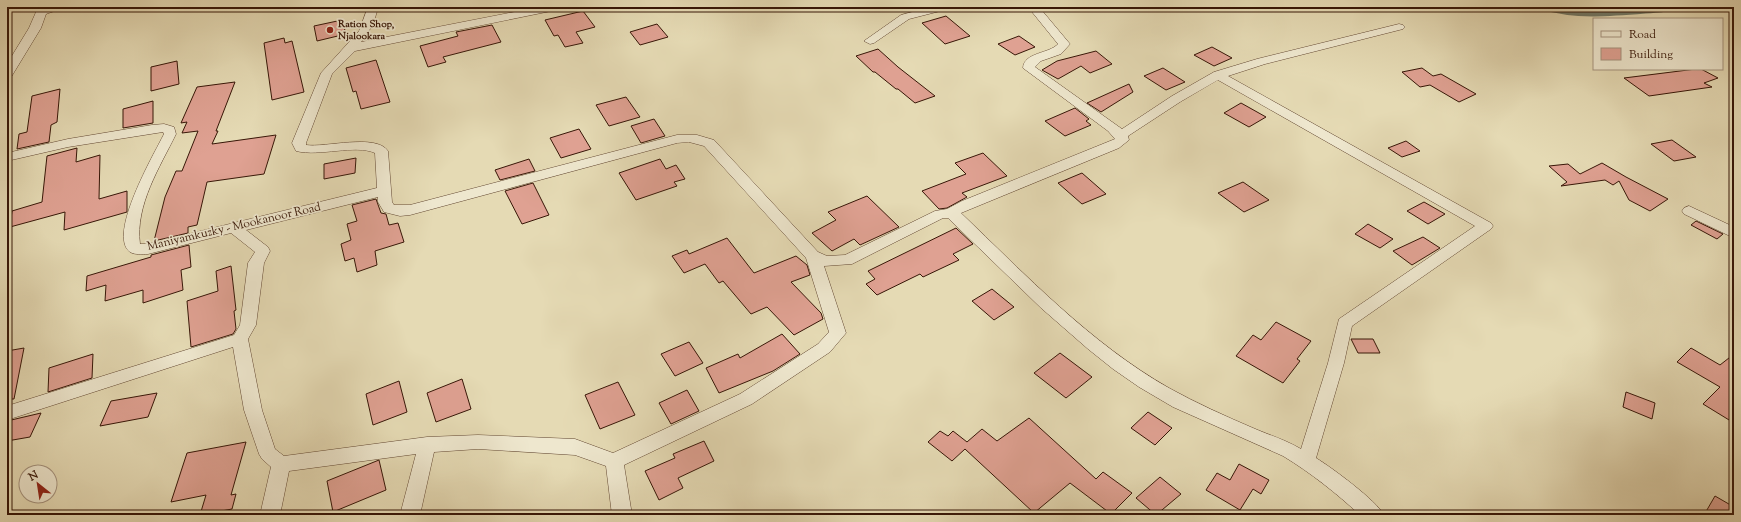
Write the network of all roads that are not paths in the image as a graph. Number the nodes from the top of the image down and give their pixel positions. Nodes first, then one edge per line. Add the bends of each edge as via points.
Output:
1 (56, 7) edge
2 (373, 7) edge
3 (556, 7) edge
4 (944, 7) edge
5 (1033, 7) edge
6 (1398, 27) dead end
7 (870, 41) dead end
8 (351, 48) junction
9 (7, 74) edge
10 (1218, 75) junction
11 (1121, 135) junction
12 (7, 157) edge
13 (384, 191) junction
14 (1689, 211) dead end
15 (950, 213) junction
16 (234, 228) junction
17 (1734, 233) edge
18 (813, 256) junction
19 (240, 339) junction
20 (7, 414) edge
21 (427, 445) junction
22 (1306, 460) junction
23 (614, 462) junction
24 (281, 464) junction
25 (270, 515) edge
26 (410, 515) edge
27 (622, 515) edge
28 (1374, 515) edge

1 - 9 street via 41,12 35,28
2 - 8 street via 364,32
3 - 8 street
4 - 7 street via 904,18
5 - 11 street via 1064,44 1058,50 1032,60 1029,68
6 - 10 street via 1261,61
8 - 13 street via 327,73 299,143 301,148 311,151 376,147 381,151
10 - 11 street
10 - 22 street via 1486,226 1345,323 1336,363
11 - 15 street via 1122,140 1114,145
12 - 16 street, Maniyamkuzky - Mookanoor Road via 68,143 164,128 169,130 170,134 142,190 132,222 132,245 136,249 148,249
13 - 16 street, Maniyamkuzky - Mookanoor Road
13 - 18 street via 389,209 410,210 677,139 694,138 714,147
14 - 17 street
15 - 18 street via 940,214 847,260 826,261
15 - 22 street via 1085,338 1146,383 1214,418
16 - 19 street via 263,252 256,263 248,325
18 - 23 street via 838,333 824,348 746,398
19 - 20 street
19 - 24 street via 253,410 268,454
21 - 23 street via 478,442 575,447
21 - 24 street
21 - 26 street
22 - 28 street
23 - 27 street
24 - 25 street

